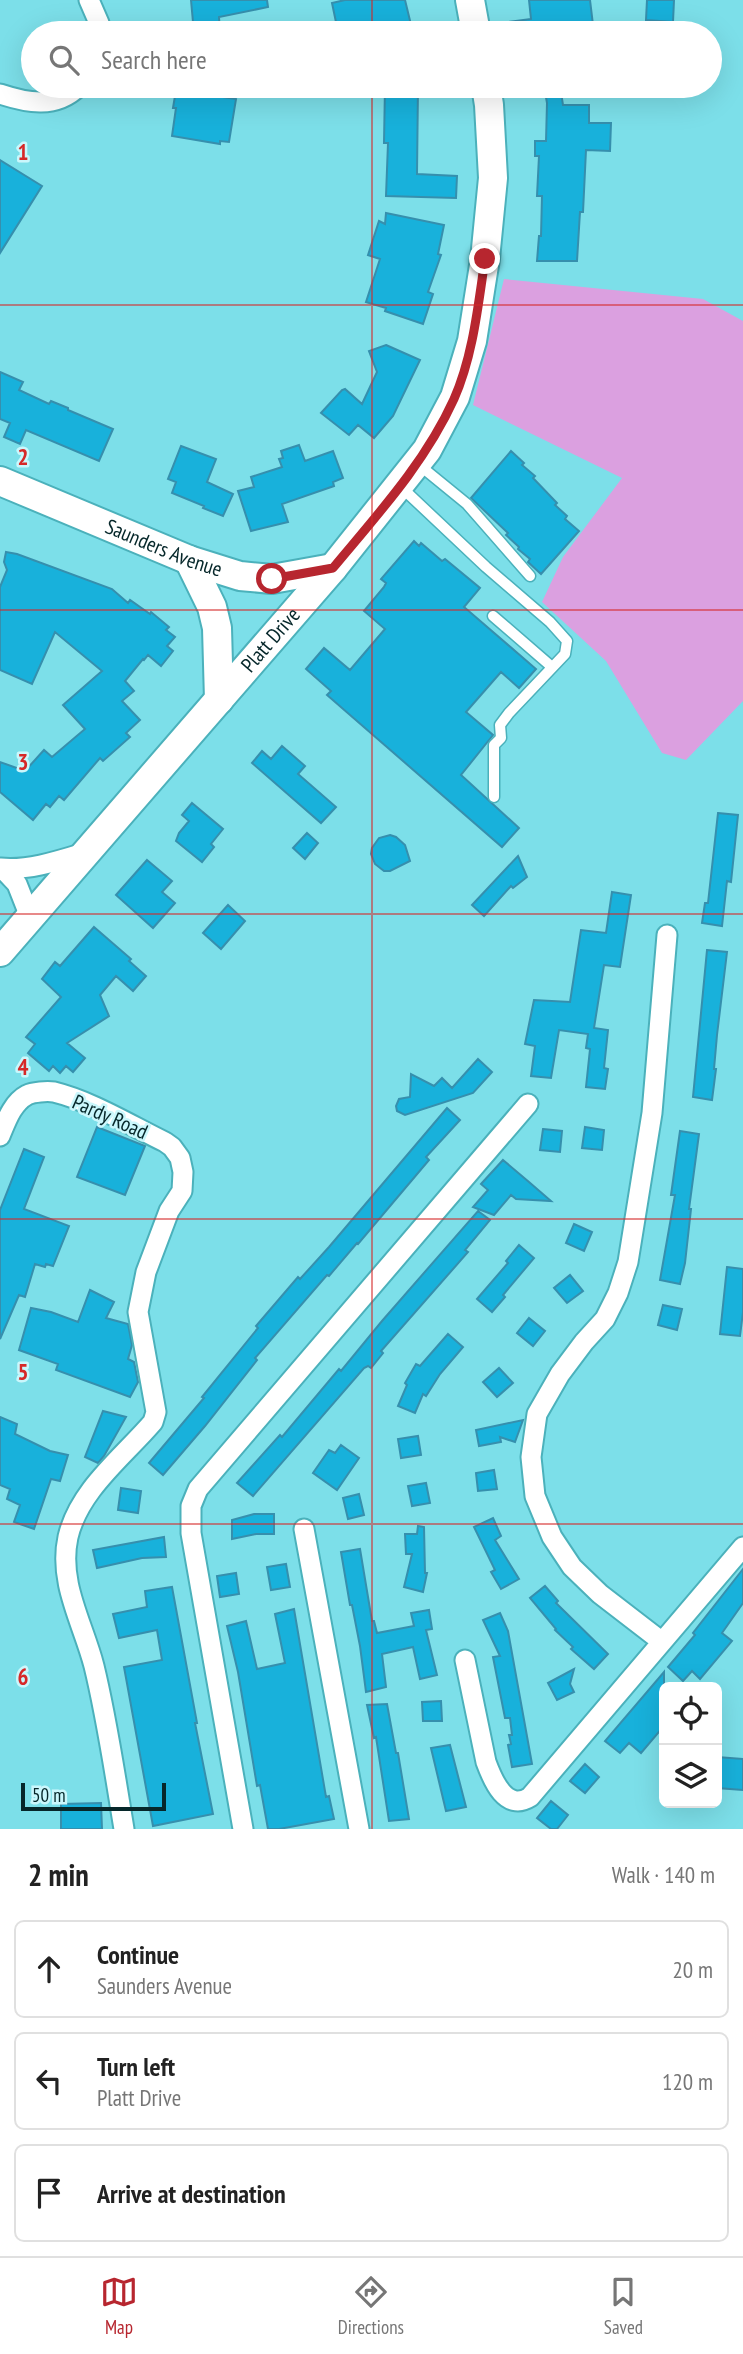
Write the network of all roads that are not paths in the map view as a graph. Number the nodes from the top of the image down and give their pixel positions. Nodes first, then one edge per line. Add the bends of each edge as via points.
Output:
1 (89, 0) edge
2 (470, 0) edge
3 (98, 21) edge
4 (474, 21) edge
5 (0, 94) edge
6 (60, 98) edge
7 (488, 98) edge
8 (417, 463) junction
9 (0, 481) edge
10 (400, 486) junction
11 (189, 560) junction
12 (333, 568) junction
13 (530, 576) dead end
14 (493, 616) dead end
15 (552, 667) junction
16 (219, 700) junction
17 (494, 797) dead end
18 (88, 851) junction
19 (2, 868) edge
20 (30, 917) junction
21 (667, 935) dead end
22 (0, 952) edge
23 (528, 1104) dead end
24 (0, 1136) edge
25 (304, 1529) dead end
26 (743, 1547) edge
27 (661, 1642) junction
28 (465, 1660) dead end
29 (124, 1829) edge
30 (243, 1829) edge
31 (359, 1829) edge

1 - 3 street
2 - 4 street
5 - 6 street via 25,102
7 - 8 street, Platt Drive via 493,178 472,341 455,397
8 - 10 street, Platt Drive
8 - 13 lane via 467,504
9 - 11 street, Saunders Avenue
10 - 12 street, Platt Drive
10 - 15 lane via 565,636 565,654
11 - 12 street, Saunders Avenue via 240,576 272,579
11 - 16 street via 218,628
12 - 16 street, Platt Drive
14 - 15 lane
15 - 17 lane via 500,725 501,738 494,745
16 - 18 street, Platt Drive
18 - 19 street via 59,861
18 - 20 street, Platt Drive
19 - 20 street via 17,884
20 - 22 street, Platt Drive
21 - 27 street via 652,1113 628,1262 604,1319 560,1374 537,1414 531,1457 535,1496 552,1537 572,1567
23 - 30 street via 198,1489 191,1506 191,1533
24 - 29 street, Pardy Road via 19,1101 29,1094 51,1092 165,1142 180,1158 183,1172 182,1191 169,1210 146,1272 138,1312 156,1412 153,1422 82,1504 68,1536 68,1586 94,1665
25 - 31 street
26 - 27 street
27 - 28 street via 530,1797 518,1802 499,1790 486,1762

